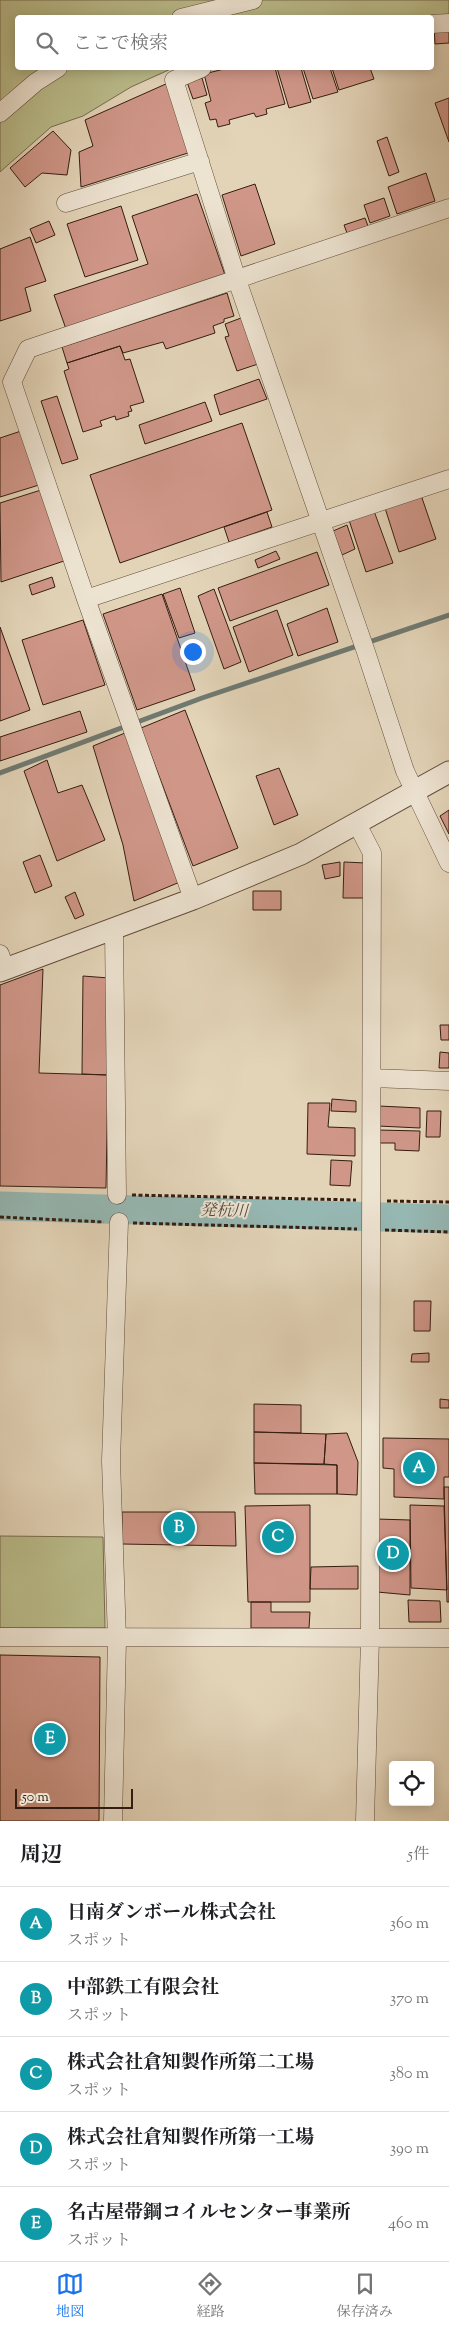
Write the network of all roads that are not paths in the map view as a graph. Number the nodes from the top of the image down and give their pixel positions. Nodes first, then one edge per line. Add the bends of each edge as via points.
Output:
1 (253, 0) edge
2 (193, 15) edge
3 (449, 23) edge
4 (434, 24) edge
5 (55, 70) edge
6 (197, 70) edge
7 (0, 113) edge
8 (200, 161) junction
9 (66, 203) dead end
10 (449, 208) edge
11 (237, 280) junction
12 (449, 479) edge
13 (320, 523) junction
14 (86, 600) junction
15 (449, 772) edge
16 (415, 790) junction
17 (357, 824) junction
18 (449, 863) edge
19 (193, 899) junction
20 (114, 929) junction
21 (2, 965) edge
22 (372, 1078) junction
23 (449, 1081) edge
24 (117, 1195) road end
25 (119, 1222) road end
26 (0, 1638) edge
27 (370, 1638) junction
28 (449, 1638) edge
29 (116, 1639) junction
30 (113, 1821) edge
31 (365, 1821) edge

1 - 2 street
3 - 4 street
5 - 7 street
6 - 8 street via 174,80
8 - 9 street
8 - 11 street
10 - 11 street
11 - 13 street
11 - 14 street via 28,349 12,382
12 - 13 street
13 - 14 street
13 - 16 street via 405,771
14 - 19 street
15 - 16 street
16 - 17 street
16 - 18 street
17 - 19 street via 301,854
17 - 22 street via 372,853
19 - 20 street
20 - 21 street
20 - 24 street
22 - 23 street
22 - 27 street
25 - 29 street via 112,1461
26 - 29 street
27 - 28 street
27 - 29 street
27 - 31 street
29 - 30 street

